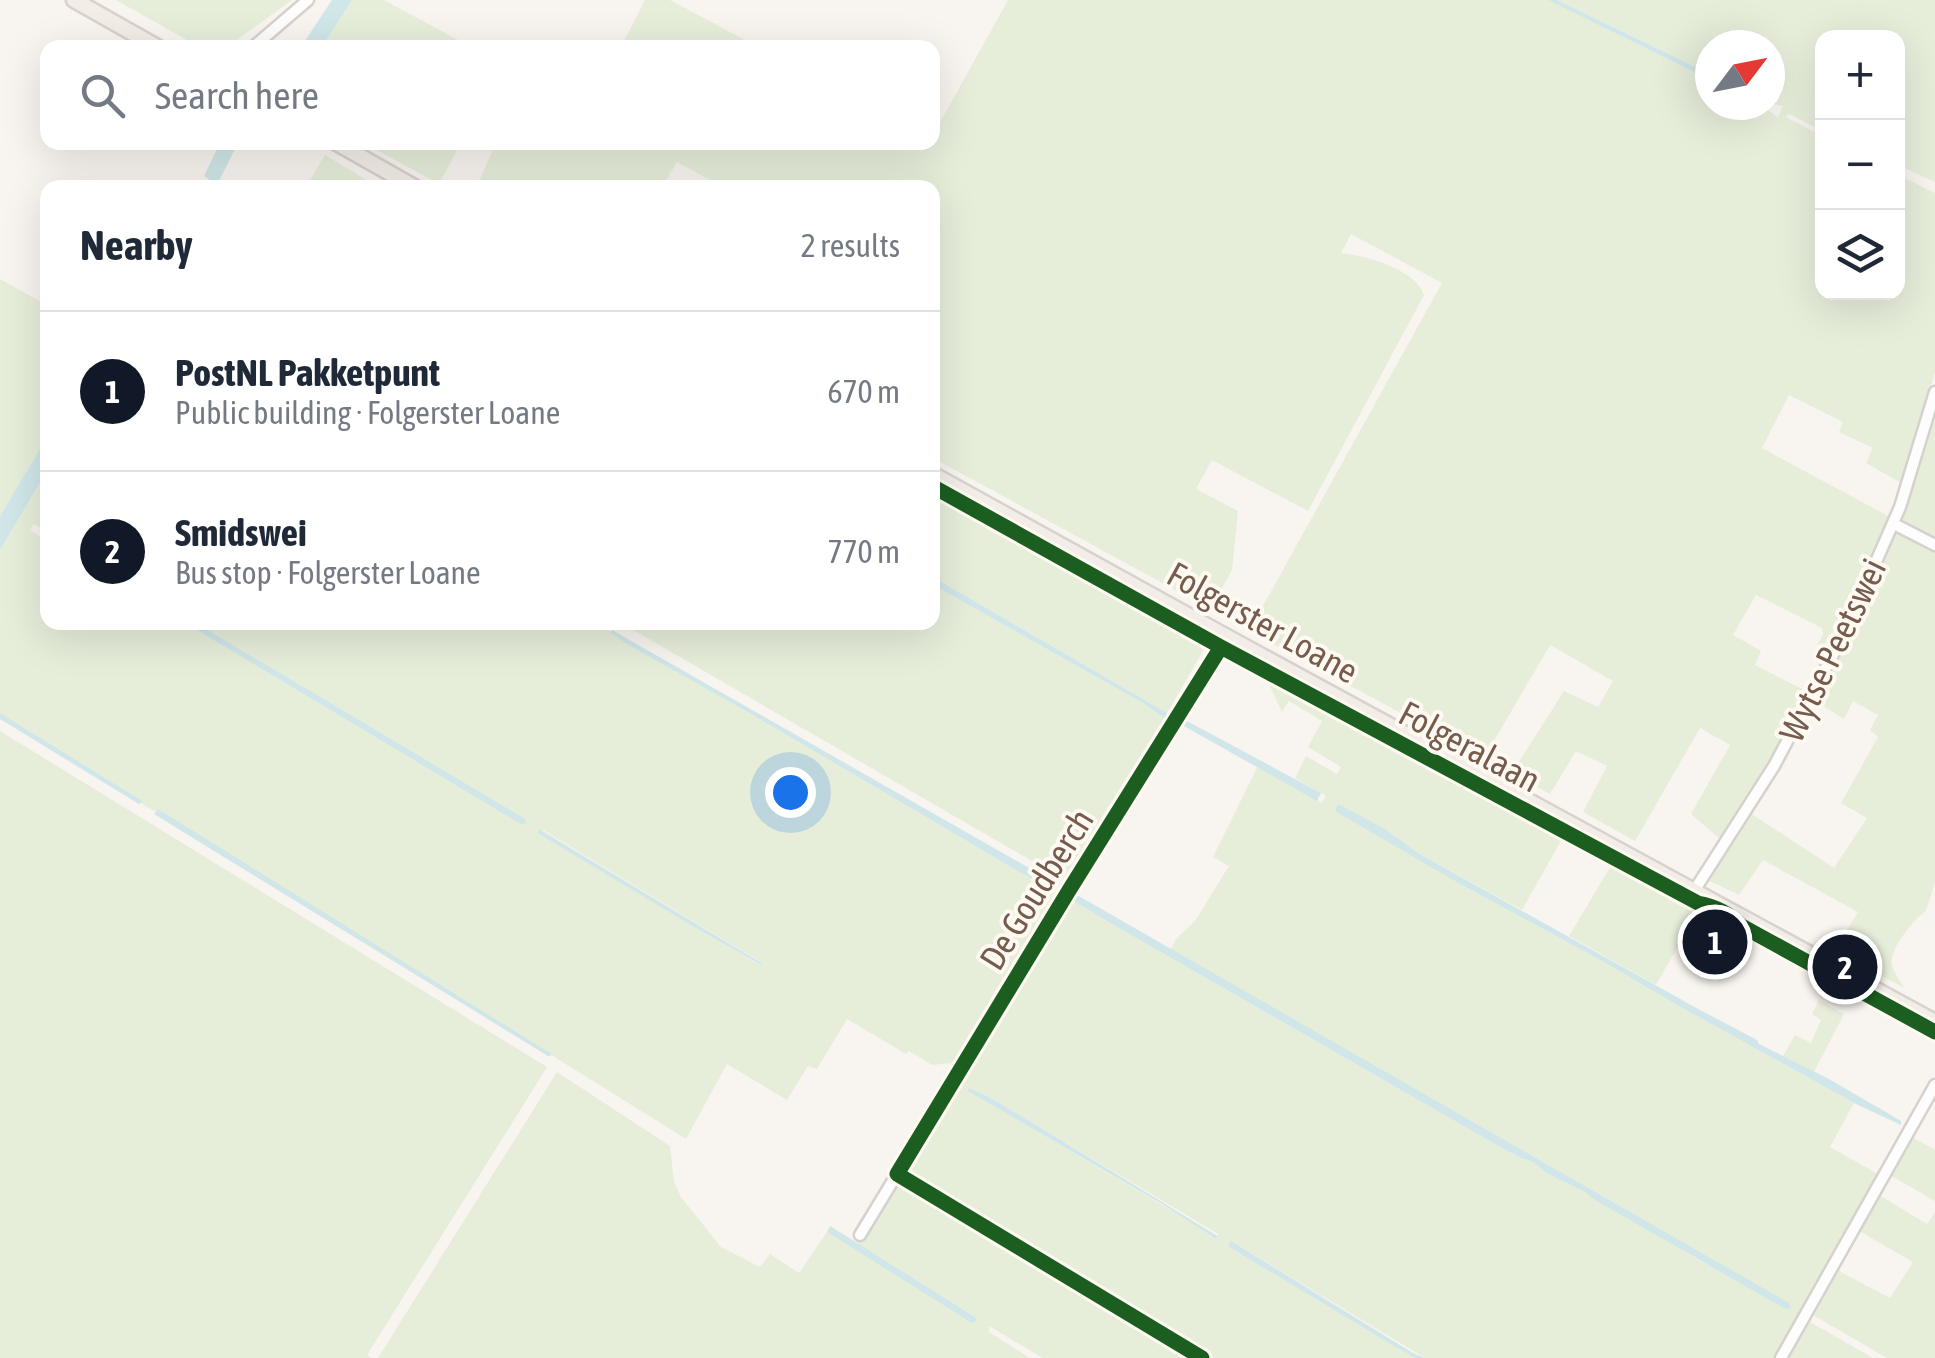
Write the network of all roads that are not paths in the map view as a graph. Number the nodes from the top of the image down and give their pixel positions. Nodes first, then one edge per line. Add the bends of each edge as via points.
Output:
1 (74, 0) edge
2 (308, 0) edge
3 (145, 40) edge
4 (261, 40) edge
5 (349, 150) edge
6 (402, 180) edge
7 (1935, 392) edge
8 (940, 478) edge
9 (1894, 524) junction
10 (1935, 545) edge
11 (1227, 637) junction
12 (1694, 891) junction
13 (1935, 1022) edge
14 (1935, 1085) edge
15 (860, 1234) dead end
16 (1781, 1358) edge

1 - 3 main road
2 - 4 street
5 - 6 main road
7 - 9 street, Wytse Peetswei
8 - 11 main road, Folgerster Loane
9 - 10 street
9 - 12 street, Wytse Peetswei via 1774,766
11 - 12 main road, Folgerster Loane
11 - 15 street, De Goudberch
12 - 13 main road, Folgerster Loane
14 - 16 street

